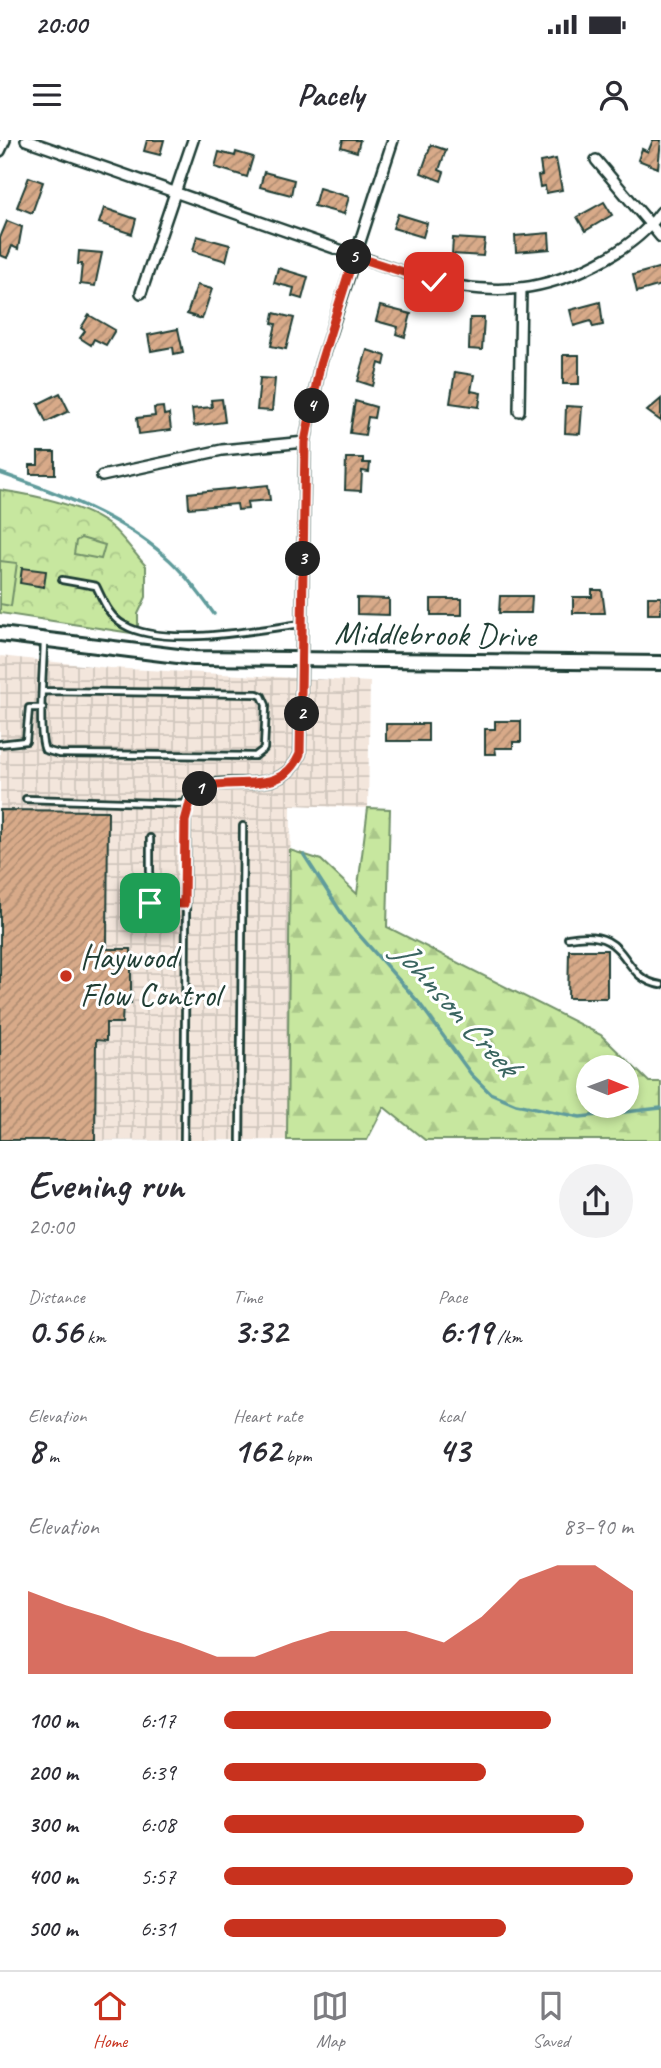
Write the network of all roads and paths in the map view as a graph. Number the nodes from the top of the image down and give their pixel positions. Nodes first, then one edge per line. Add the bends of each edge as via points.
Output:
1 (5, 140) edge
2 (26, 140) edge
3 (193, 140) edge
4 (393, 140) edge
5 (0, 151) edge
6 (596, 160) dead end
7 (175, 194) junction
8 (661, 212) edge
9 (652, 225) junction
10 (661, 237) edge
11 (354, 256) junction
12 (521, 288) junction
13 (141, 293) dead end
14 (519, 411) dead end
15 (305, 442) junction
16 (102, 476) dead end
17 (62, 580) dead end
18 (302, 624) junction
19 (0, 634) edge
20 (44, 639) junction
21 (302, 660) junction
22 (661, 663) edge
23 (43, 691) junction
24 (43, 708) junction
25 (0, 744) edge
26 (26, 799) dead end
27 (187, 804) junction
28 (243, 825) dead end
29 (150, 838) dead end
30 (184, 904) junction
31 (568, 938) dead end
32 (661, 985) edge
33 (184, 1140) edge
34 (240, 1140) edge

1 - 5 street
2 - 7 street
3 - 7 street
4 - 11 street
6 - 9 street
7 - 11 street
7 - 13 street
8 - 9 street
9 - 10 street
9 - 12 street via 608,256 565,276
11 - 12 street via 434,282
11 - 15 street via 320,365
12 - 14 street
15 - 16 street via 222,450
15 - 18 street
17 - 18 lane via 96,586 115,618 146,632 215,635
18 - 21 street
19 - 20 street, Middlebrook Drive
20 - 21 street, Middlebrook Drive via 194,658
20 - 23 lane
21 - 22 street, Middlebrook Drive
21 - 27 street via 302,747 293,766 269,783 203,787
23 - 24 lane
23 - 24 lane via 257,694 265,705 264,750 255,756 51,752 42,746
24 - 25 lane via 29,708 26,741
26 - 27 lane
27 - 30 lane
28 - 34 lane
29 - 30 lane via 150,903
30 - 33 lane
31 - 32 lane via 588,934 615,944 631,968

